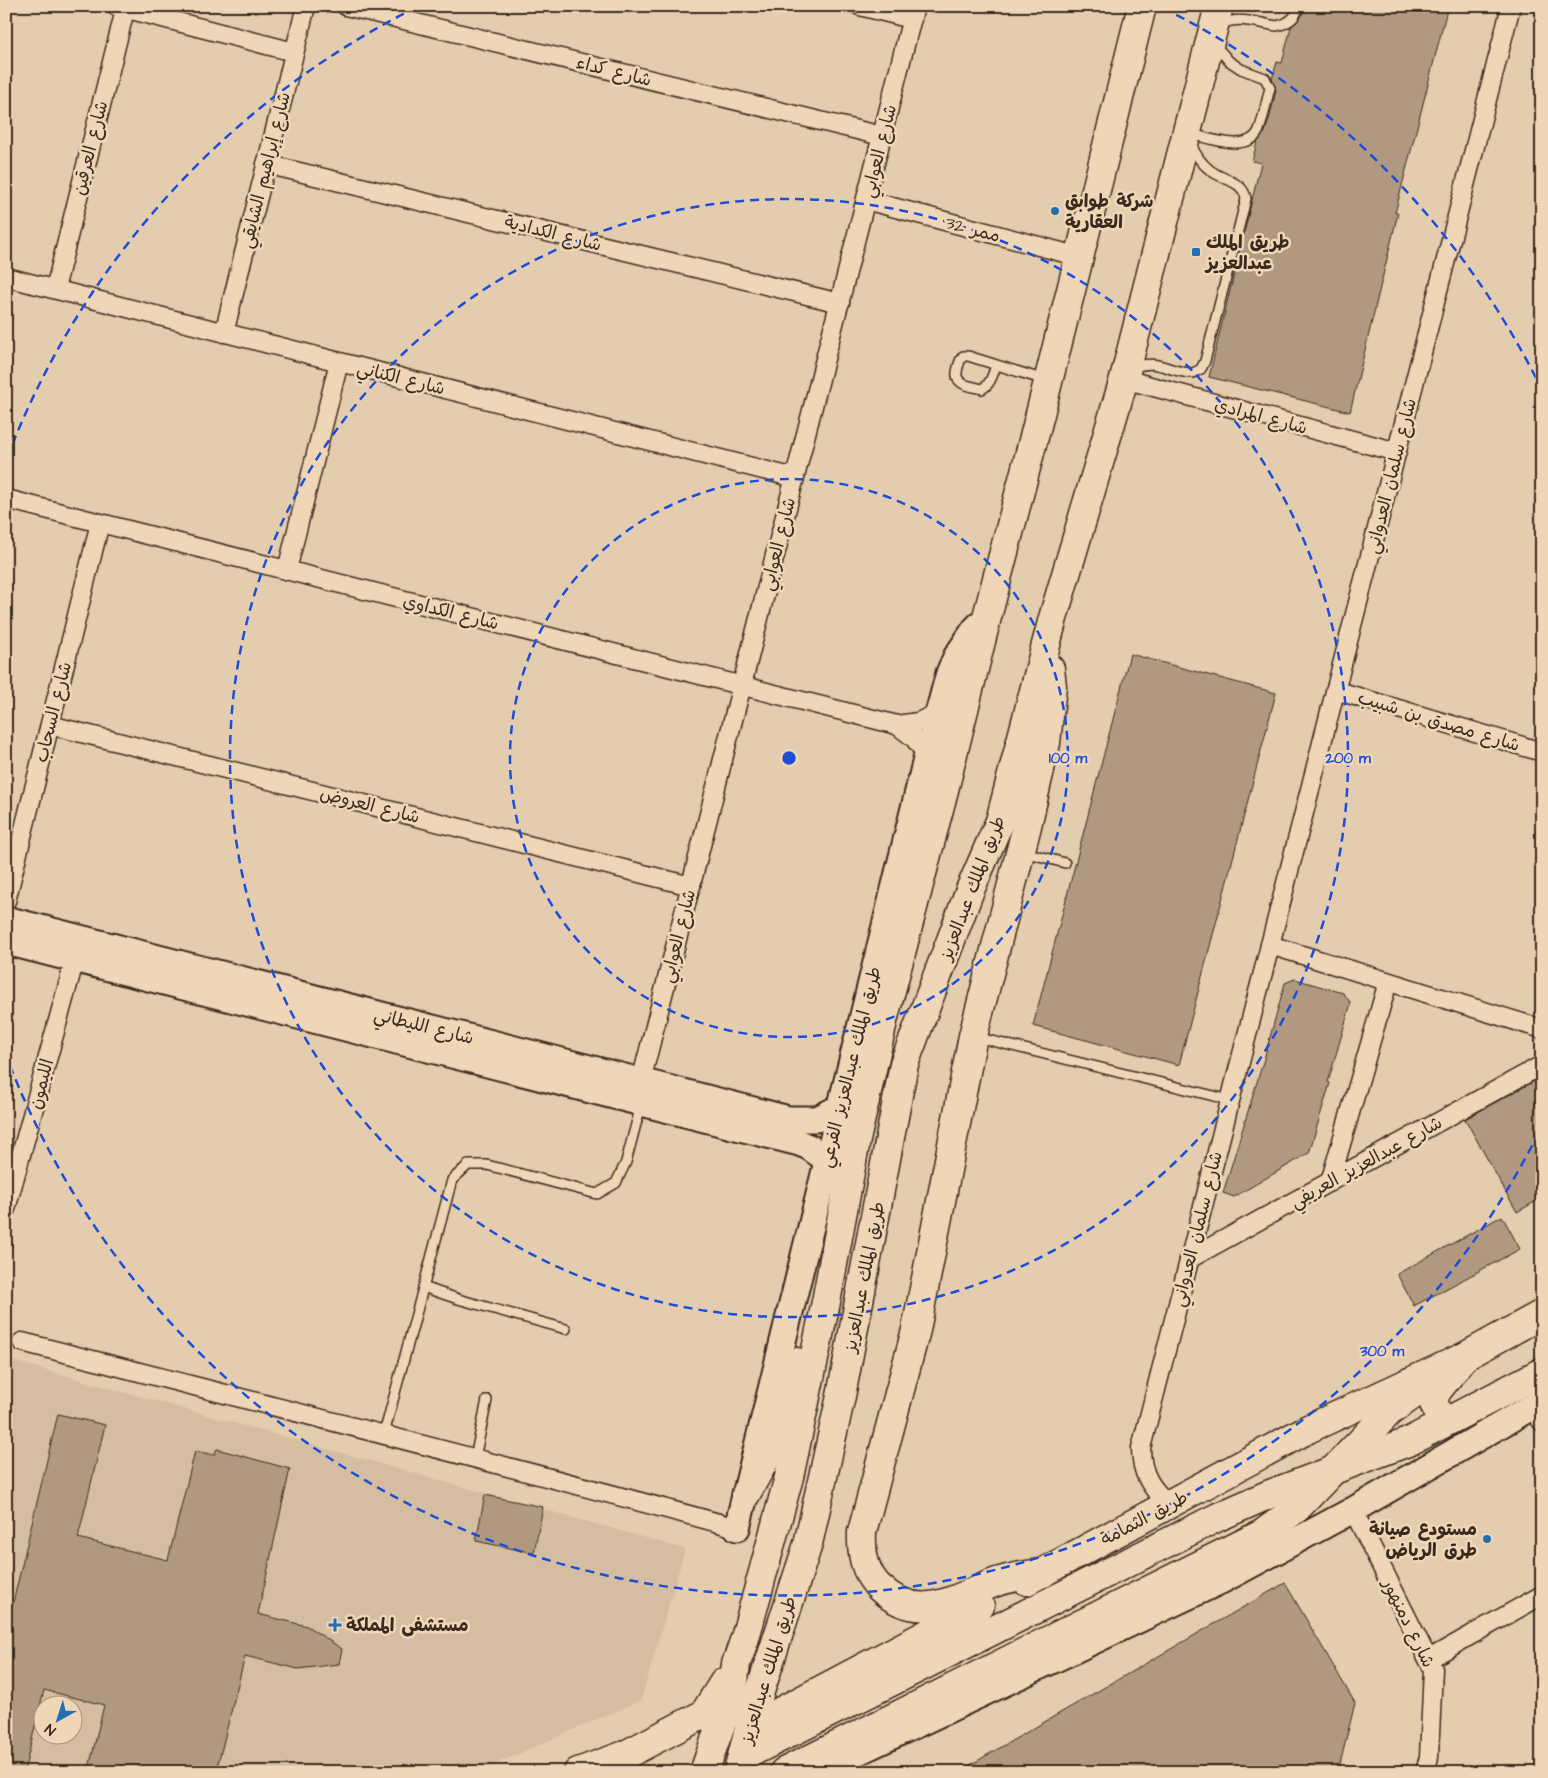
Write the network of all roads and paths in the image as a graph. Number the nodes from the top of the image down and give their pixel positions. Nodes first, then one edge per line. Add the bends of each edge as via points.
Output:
1 (306, 6) edge
2 (346, 6) edge
3 (860, 6) edge
4 (1142, 6) edge
5 (1299, 6) edge
6 (1511, 6) edge
7 (122, 7) edge
8 (914, 13) edge
9 (1214, 25) edge
10 (294, 52) junction
11 (1188, 134) junction
12 (882, 136) junction
13 (266, 164) junction
14 (866, 200) junction
15 (1080, 257) junction
16 (6, 277) edge
17 (55, 289) junction
18 (840, 303) junction
19 (224, 333) junction
20 (339, 362) junction
21 (996, 365) junction
22 (1125, 376) junction
23 (1047, 381) junction
24 (1397, 452) junction
25 (795, 478) junction
26 (6, 499) edge
27 (100, 523) junction
28 (286, 570) junction
29 (987, 617) junction
30 (1046, 645) junction
31 (742, 686) junction
32 (1335, 690) junction
33 (938, 713) junction
34 (50, 725) junction
35 (896, 725) junction
36 (1542, 752) edge
37 (927, 755) junction
38 (1021, 851) junction
39 (1065, 863) dead end
40 (691, 886) junction
41 (6, 901) edge
42 (6, 919) edge
43 (6, 942) edge
44 (1270, 946) junction
45 (75, 959) junction
46 (1388, 982) junction
47 (1542, 1029) edge
48 (974, 1036) junction
49 (1542, 1065) edge
50 (641, 1092) junction
51 (1230, 1100) junction
52 (840, 1107) junction
53 (827, 1160) junction
54 (12, 1169) edge
55 (1330, 1182) junction
56 (6, 1209) edge
57 (1189, 1259) junction
58 (423, 1287) junction
59 (826, 1302) junction
60 (1542, 1314) edge
61 (566, 1329) dead end
62 (22, 1342) dead end
63 (1464, 1357) junction
64 (1542, 1372) edge
65 (487, 1400) dead end
66 (1539, 1410) edge
67 (1442, 1424) junction
68 (384, 1434) junction
69 (475, 1458) junction
70 (1335, 1468) junction
71 (746, 1494) junction
72 (1169, 1505) junction
73 (1353, 1510) junction
74 (737, 1528) joint
75 (1043, 1573) junction
76 (1542, 1595) edge
77 (1429, 1659) junction
78 (742, 1683) junction
79 (749, 1728) junction
80 (740, 1764) edge
81 (578, 1772) edge
82 (704, 1772) edge
83 (784, 1772) edge
84 (816, 1772) edge
85 (1424, 1772) edge

1 - 10 street, شارع إبراهيم الشايقي
2 - 12 street, شارع كداء
3 - 8 street
4 - 15 main road, طريق الملك عبدالعزيز
5 - 9 lane via 1293,19 1281,25 1239,20
6 - 24 street, شارع سلمان العدواني
7 - 10 street
7 - 17 street, شارع العرقين
8 - 12 street, شارع العوابي
9 - 11 main road, طريق الملك عبدالعزيز
9 - 11 lane via 1218,51 1241,69 1261,75 1270,88 1258,131 1250,140 1231,143
10 - 13 street, شارع إبراهيم الشايقي
11 - 22 main road, طريق الملك عبدالعزيز
11 - 22 lane via 1203,164 1241,188 1246,199 1205,361 1201,370 1193,373 1148,363
12 - 14 street, شارع العوابي
13 - 18 street, شارع الكدادية
13 - 19 street, شارع إبراهيم الشايقي
14 - 15 street, ممر 32
14 - 18 street, شارع العوابي
15 - 23 main road, طريق الملك عبدالعزيز
16 - 17 street, شارع الكناني
17 - 19 street, شارع الكناني
18 - 25 street, شارع العوابي
19 - 20 street, شارع الكناني
20 - 25 street, شارع الكناني
20 - 28 street
21 - 21 lane via 963,356 956,375 961,383 982,389 990,382
21 - 23 lane
22 - 24 street, شارع المرادي
22 - 30 main road, طريق الملك عبدالعزيز
23 - 29 main road, طريق الملك عبدالعزيز
24 - 32 street, شارع سلمان العدواني
25 - 31 street, شارع العوابي
26 - 27 street, شارع الكداوي
27 - 28 street, شارع الكداوي
27 - 34 street, شارع السحاب
28 - 31 street, شارع الكداوي
29 - 33 street, طريق الملك عبدالعزيز الفرعي via 956,657
29 - 59 main road, طريق الملك عبدالعزيز via 882,1026 856,1140
30 - 38 main road via 1052,686 1046,743
30 - 78 main road, طريق الملك عبدالعزيز via 1000,821 970,890 904,1064 841,1396 808,1544
31 - 35 street, شارع الكداوي
31 - 40 street, شارع العوابي
32 - 36 street, شارع مصدق بن شبيب
32 - 44 street, شارع سلمان العدواني
33 - 35 street, شارع الكداوي via 918,722
33 - 37 street, طريق الملك عبدالعزيز الفرعي
34 - 40 street, شارع العروض
34 - 41 street, شارع السحاب
35 - 37 street, شارع الكداوي via 914,738
37 - 52 street, طريق الملك عبدالعزيز الفرعي
38 - 39 lane
38 - 48 main road
40 - 50 street, شارع العوابي
42 - 50 street, شارع الليطاني
43 - 45 street, شارع الليطاني
44 - 46 street
44 - 51 street, شارع سلمان العدواني
45 - 50 street, شارع الليطاني
45 - 54 street, الليمون
46 - 47 street
46 - 55 street
48 - 51 lane
48 - 75 main road via 916,1330 861,1546 869,1574 878,1586 888,1596 915,1607 943,1605 1013,1577
49 - 55 street, شارع عبدالعزيز العريفي
50 - 52 street, شارع الليطاني via 789,1119 817,1118
50 - 53 street, شارع الليطاني via 799,1142
50 - 58 lane via 626,1162 616,1182 597,1194 487,1165 468,1165 452,1180
51 - 57 street, شارع سلمان العدواني
52 - 53 street, طريق الملك عبدالعزيز الفرعي
53 - 71 street, طريق الملك عبدالعزيز الفرعي
54 - 56 street, الليمون
55 - 57 street, شارع عبدالعزيز العريفي
57 - 72 street, شارع سلمان العدواني via 1141,1448 1143,1471 1148,1483
58 - 61 lane
58 - 68 lane
59 - 71 main road via 796,1365 778,1430
59 - 78 main road, طريق الملك عبدالعزيز via 789,1477 745,1638
60 - 63 main road, طريق الثمامة
62 - 68 street
63 - 67 main road via 1433,1401
63 - 70 main road via 1389,1412
63 - 72 main road, طريق الثمامة via 1308,1429
64 - 67 main road, طريق الثمامة
65 - 69 lane
66 - 73 street
67 - 70 main road, طريق الثمامة via 1408,1442
68 - 69 street
69 - 74 street
70 - 80 main road, طريق الثمامة via 1210,1520
70 - 83 main road via 1297,1508 1262,1534
71 - 74 street, طريق الملك عبدالعزيز الفرعي
72 - 75 main road, طريق الثمامة
73 - 77 street, شارع دمنهور
73 - 84 street via 1221,1581
75 - 79 main road, طريق الثمامة
76 - 77 street
77 - 85 street, شارع دمنهور via 1434,1669 1429,1757
78 - 79 main road, طريق الملك عبدالعزيز
78 - 81 main road, طريق الملك عبدالعزيز via 704,1714 625,1755
78 - 82 main road, طريق الملك عبدالعزيز
79 - 80 main road, طريق الملك عبدالعزيز

